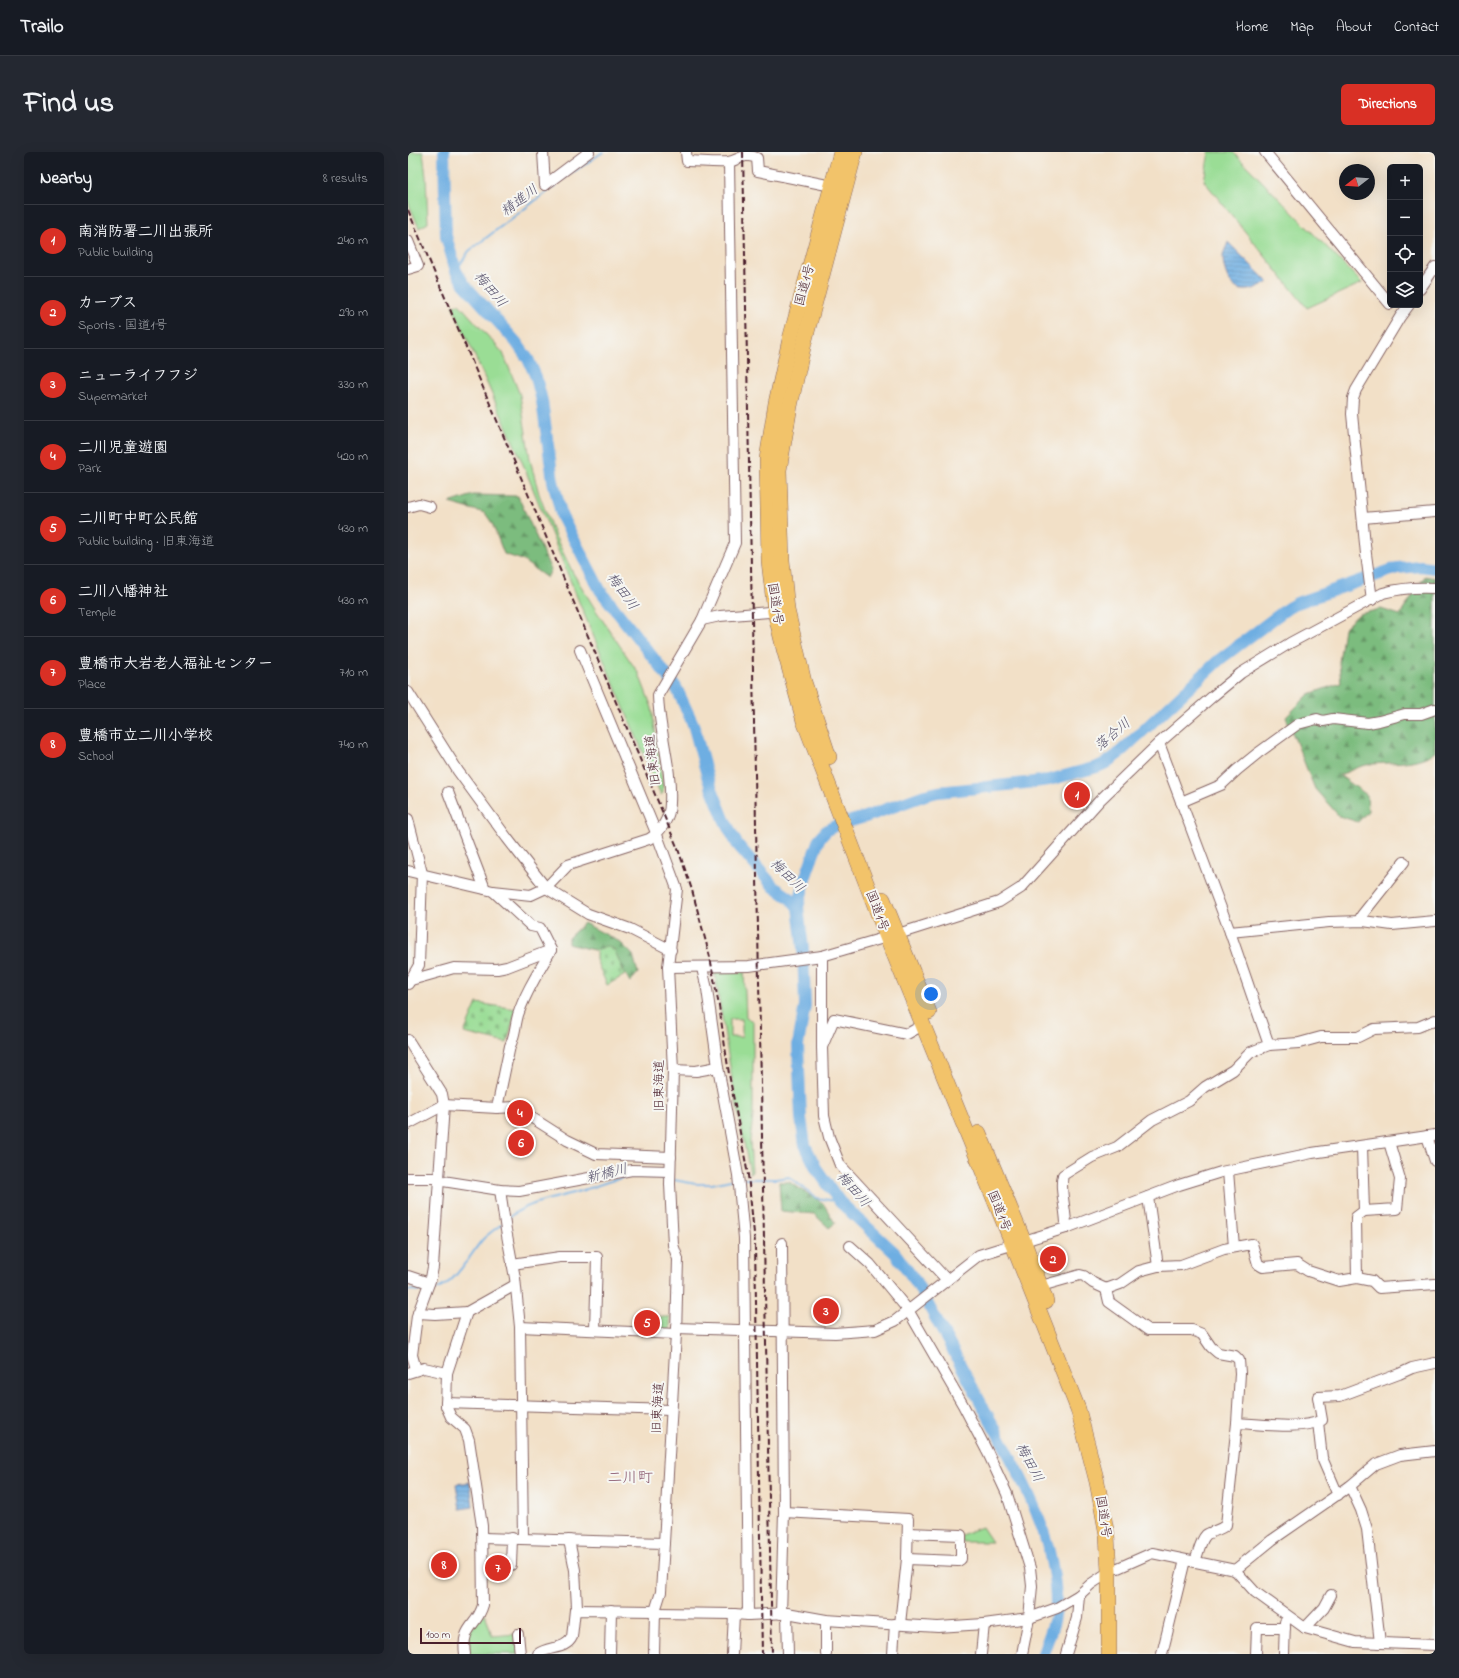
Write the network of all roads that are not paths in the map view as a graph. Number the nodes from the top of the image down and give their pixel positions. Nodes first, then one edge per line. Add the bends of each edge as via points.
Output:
1 (543, 152) edge
2 (589, 152) edge
3 (686, 152) edge
4 (841, 152) edge
5 (855, 152) edge
6 (1265, 152) edge
7 (730, 162) junction
8 (832, 186) junction
9 (408, 241) edge
10 (1435, 267) edge
11 (408, 269) edge
12 (1423, 285) edge
13 (1387, 301) edge
14 (1392, 308) edge
15 (1407, 308) edge
16 (1400, 317) junction
17 (408, 507) edge
18 (430, 507) dead end
19 (1435, 512) edge
20 (1362, 518) junction
21 (1435, 588) edge
22 (1372, 600) junction
23 (781, 611) junction
24 (702, 620) junction
25 (580, 650) dead end
26 (408, 692) edge
27 (1435, 709) edge
28 (1160, 743) junction
29 (448, 792) dead end
30 (1182, 802) junction
31 (408, 819) edge
32 (657, 835) junction
33 (1404, 862) dead end
34 (408, 871) edge
35 (422, 873) junction
36 (546, 888) junction
37 (489, 890) junction
38 (1359, 921) junction
39 (1435, 921) edge
40 (1230, 932) junction
41 (893, 936) junction
42 (552, 950) junction
43 (670, 950) junction
44 (821, 956) junction
45 (668, 967) junction
46 (702, 968) junction
47 (410, 982) edge
48 (1435, 1020) edge
49 (924, 1025) junction
50 (408, 1040) edge
51 (1269, 1044) junction
52 (822, 1047) junction
53 (718, 1067) junction
54 (673, 1070) junction
55 (444, 1105) junction
56 (497, 1108) junction
57 (408, 1124) edge
58 (1431, 1135) edge
59 (1389, 1142) junction
60 (1362, 1146) junction
61 (671, 1158) junction
62 (1435, 1161) edge
63 (1228, 1171) junction
64 (670, 1177) junction
65 (408, 1178) edge
66 (440, 1179) junction
67 (500, 1190) junction
68 (1148, 1197) junction
69 (1364, 1211) junction
70 (1066, 1228) junction
71 (782, 1243) dead end
72 (1019, 1244) junction
73 (850, 1246) dead end
74 (1234, 1247) junction
75 (512, 1264) junction
76 (1158, 1266) junction
77 (408, 1276) edge
78 (1357, 1278) junction
79 (945, 1282) junction
80 (428, 1284) junction
81 (1435, 1284) edge
82 (515, 1285) junction
83 (1041, 1286) junction
84 (1106, 1289) junction
85 (910, 1308) junction
86 (467, 1312) junction
87 (418, 1313) junction
88 (520, 1327) junction
89 (594, 1330) junction
90 (746, 1330) junction
91 (676, 1331) junction
92 (779, 1331) junction
93 (410, 1355) edge
94 (1435, 1363) edge
95 (412, 1371) edge
96 (447, 1373) junction
97 (446, 1403) junction
98 (521, 1404) junction
99 (671, 1410) junction
100 (1318, 1422) junction
101 (1237, 1423) junction
102 (1435, 1452) edge
103 (1350, 1486) junction
104 (1338, 1495) junction
105 (784, 1512) junction
106 (908, 1532) junction
107 (483, 1538) junction
108 (512, 1538) junction
109 (523, 1538) junction
110 (569, 1540) junction
111 (664, 1543) junction
112 (907, 1559) junction
113 (1190, 1561) junction
114 (511, 1565) dead end
115 (1114, 1570) junction
116 (1235, 1570) junction
117 (1331, 1595) dead end
118 (1077, 1596) junction
119 (575, 1610) junction
120 (611, 1610) junction
121 (655, 1612) junction
122 (734, 1614) junction
123 (784, 1614) junction
124 (1284, 1614) junction
125 (748, 1616) junction
126 (1031, 1617) junction
127 (826, 1620) junction
128 (897, 1624) junction
129 (984, 1624) junction
130 (1285, 1628) junction
131 (1305, 1628) junction
132 (518, 1634) dead end
133 (1380, 1643) junction
134 (1435, 1645) edge
135 (465, 1654) edge
136 (520, 1654) edge
137 (538, 1654) edge
138 (610, 1654) edge
139 (654, 1654) edge
140 (732, 1654) edge
141 (788, 1654) edge
142 (826, 1654) edge
143 (893, 1654) edge
144 (981, 1654) edge
145 (1022, 1654) edge
146 (1066, 1654) edge
147 (1109, 1654) edge
148 (1118, 1654) edge
149 (1162, 1654) edge
150 (1256, 1654) edge
151 (1284, 1654) edge

1 - 2 street via 545,185
3 - 7 street via 687,161
4 - 8 highway, 国道1号
5 - 23 highway, 国道1号 via 804,343 779,470
6 - 13 street
7 - 8 street via 738,157 752,156 757,158 758,171
7 - 24 street, 旧東海道 via 735,543
8 - 23 highway, 国道1号 via 790,339 767,458 769,561
9 - 11 street via 418,266
10 - 12 street
14 - 16 street
15 - 16 street
16 - 20 street via 1353,398 1352,414
17 - 18 street via 419,504
19 - 20 street
20 - 22 street
21 - 22 street via 1396,589
22 - 28 street via 1290,643 1241,673
23 - 24 street
23 - 41 highway, 国道1号 via 784,650 804,721 844,811
24 - 32 street, 旧東海道 via 658,695 668,766 670,804 666,821
25 - 32 street
26 - 36 street via 458,771
27 - 30 street via 1421,714 1405,714 1368,723 1317,719 1298,724 1258,753 1221,785
28 - 30 street
28 - 41 street via 1100,800 1021,888 998,902
29 - 37 street
30 - 40 street
31 - 35 street
32 - 36 street via 649,840 568,865
32 - 43 street, 旧東海道 via 677,890
33 - 38 street
34 - 35 street
35 - 37 street
35 - 47 street via 419,965
36 - 37 street via 531,895
36 - 43 street via 588,914 630,929
37 - 42 street via 531,926 540,928
38 - 39 street via 1392,925
38 - 40 street
40 - 51 street
41 - 44 street
41 - 49 highway, 国道1号
41 - 72 highway, 国道1号
42 - 47 street via 507,967 454,968
42 - 56 street via 519,1015
43 - 45 street, 旧東海道
44 - 46 street via 749,966
44 - 52 street
45 - 46 street
45 - 54 street, 旧東海道
46 - 53 street
48 - 51 street via 1418,1027 1374,1029 1358,1037 1321,1037 1299,1043
49 - 52 street via 907,1034 834,1019
49 - 72 highway, 国道1号
50 - 55 street via 442,1094
51 - 70 street via 1251,1052 1233,1070 1205,1086 1189,1101 1152,1120 1117,1147 1092,1157 1063,1175 1061,1183 1067,1215
52 - 79 street via 824,1116 840,1165
53 - 54 street via 696,1071
53 - 90 street via 738,1179 744,1238
54 - 61 street, 旧東海道
55 - 56 street
55 - 57 street
55 - 66 street
56 - 61 street via 515,1107 567,1140 596,1154
58 - 59 street
58 - 62 street
59 - 60 street
59 - 69 street via 1400,1178 1397,1209
60 - 63 street via 1312,1153
60 - 69 street
61 - 64 street, 旧東海道
63 - 68 street
63 - 74 street
64 - 67 street via 632,1170 519,1191
64 - 91 street, 旧東海道 via 673,1244 678,1258
65 - 66 street
66 - 67 street
66 - 80 street via 433,1267
67 - 75 street
68 - 70 street
68 - 76 street
69 - 78 street via 1356,1217
70 - 72 street
71 - 92 street
72 - 79 street via 979,1255
72 - 83 highway, 国道1号
72 - 115 highway, 国道1号 via 1078,1409 1097,1482
73 - 85 street
74 - 76 street via 1181,1265
74 - 78 street via 1252,1244 1258,1264 1263,1267 1297,1264 1308,1271 1339,1281
75 - 82 street
75 - 89 street via 560,1257 597,1257
76 - 84 street via 1139,1271 1120,1284
77 - 80 street
78 - 81 street via 1372,1280 1379,1288
79 - 85 street
80 - 87 street
82 - 86 street
82 - 88 street
83 - 84 street via 1080,1275
83 - 115 highway, 国道1号 via 1086,1405 1105,1476
84 - 101 street via 1109,1302 1148,1330 1192,1330 1202,1334 1218,1354 1235,1356 1239,1360
85 - 92 street via 895,1321 874,1330
85 - 126 street via 988,1453 1007,1494 1030,1568
86 - 87 street
86 - 96 street
87 - 93 street
88 - 89 street
88 - 98 street
89 - 91 street
90 - 91 street
90 - 92 street
90 - 125 street
91 - 99 street, 旧東海道
92 - 105 street
93 - 95 street
94 - 100 street via 1412,1368 1340,1396 1318,1397 1322,1420
95 - 96 street via 432,1369
96 - 97 street
97 - 98 street
97 - 107 street via 451,1417 465,1429 469,1440
98 - 99 street
98 - 109 street
99 - 111 street, 旧東海道
100 - 101 street via 1297,1425
100 - 104 street via 1322,1458
101 - 113 street via 1226,1525 1207,1535
102 - 103 street via 1400,1455 1376,1464
103 - 104 street
103 - 133 street via 1367,1529
104 - 116 street via 1272,1540
105 - 106 street via 908,1519
105 - 123 street
106 - 112 street
106 - 112 street via 961,1535 962,1542 961,1559 958,1561
107 - 108 street
107 - 135 street via 483,1605 482,1611 465,1636
108 - 109 street
108 - 114 street
109 - 110 street
110 - 111 street
110 - 119 street via 576,1570
111 - 121 street, 旧東海道 via 661,1592
112 - 128 street
113 - 115 street via 1152,1552
113 - 116 street
113 - 149 street
115 - 118 street
115 - 147 highway, 国道1号
115 - 148 highway, 国道1号
116 - 124 street via 1256,1592
117 - 131 street via 1324,1608
118 - 126 street via 1057,1608
118 - 146 street via 1077,1618
119 - 120 street
119 - 137 street via 571,1641 564,1646 543,1650
120 - 121 street
120 - 138 street
121 - 122 street
121 - 139 street, 旧東海道
122 - 125 street
122 - 140 street
123 - 125 street
123 - 127 street
123 - 141 street
124 - 130 street
124 - 131 street
126 - 129 street
126 - 145 street
127 - 128 street
127 - 142 street
128 - 129 street via 938,1627
128 - 143 street
129 - 144 street
130 - 150 street via 1257,1628
130 - 151 street
131 - 133 street via 1355,1642
132 - 136 street
133 - 134 street

